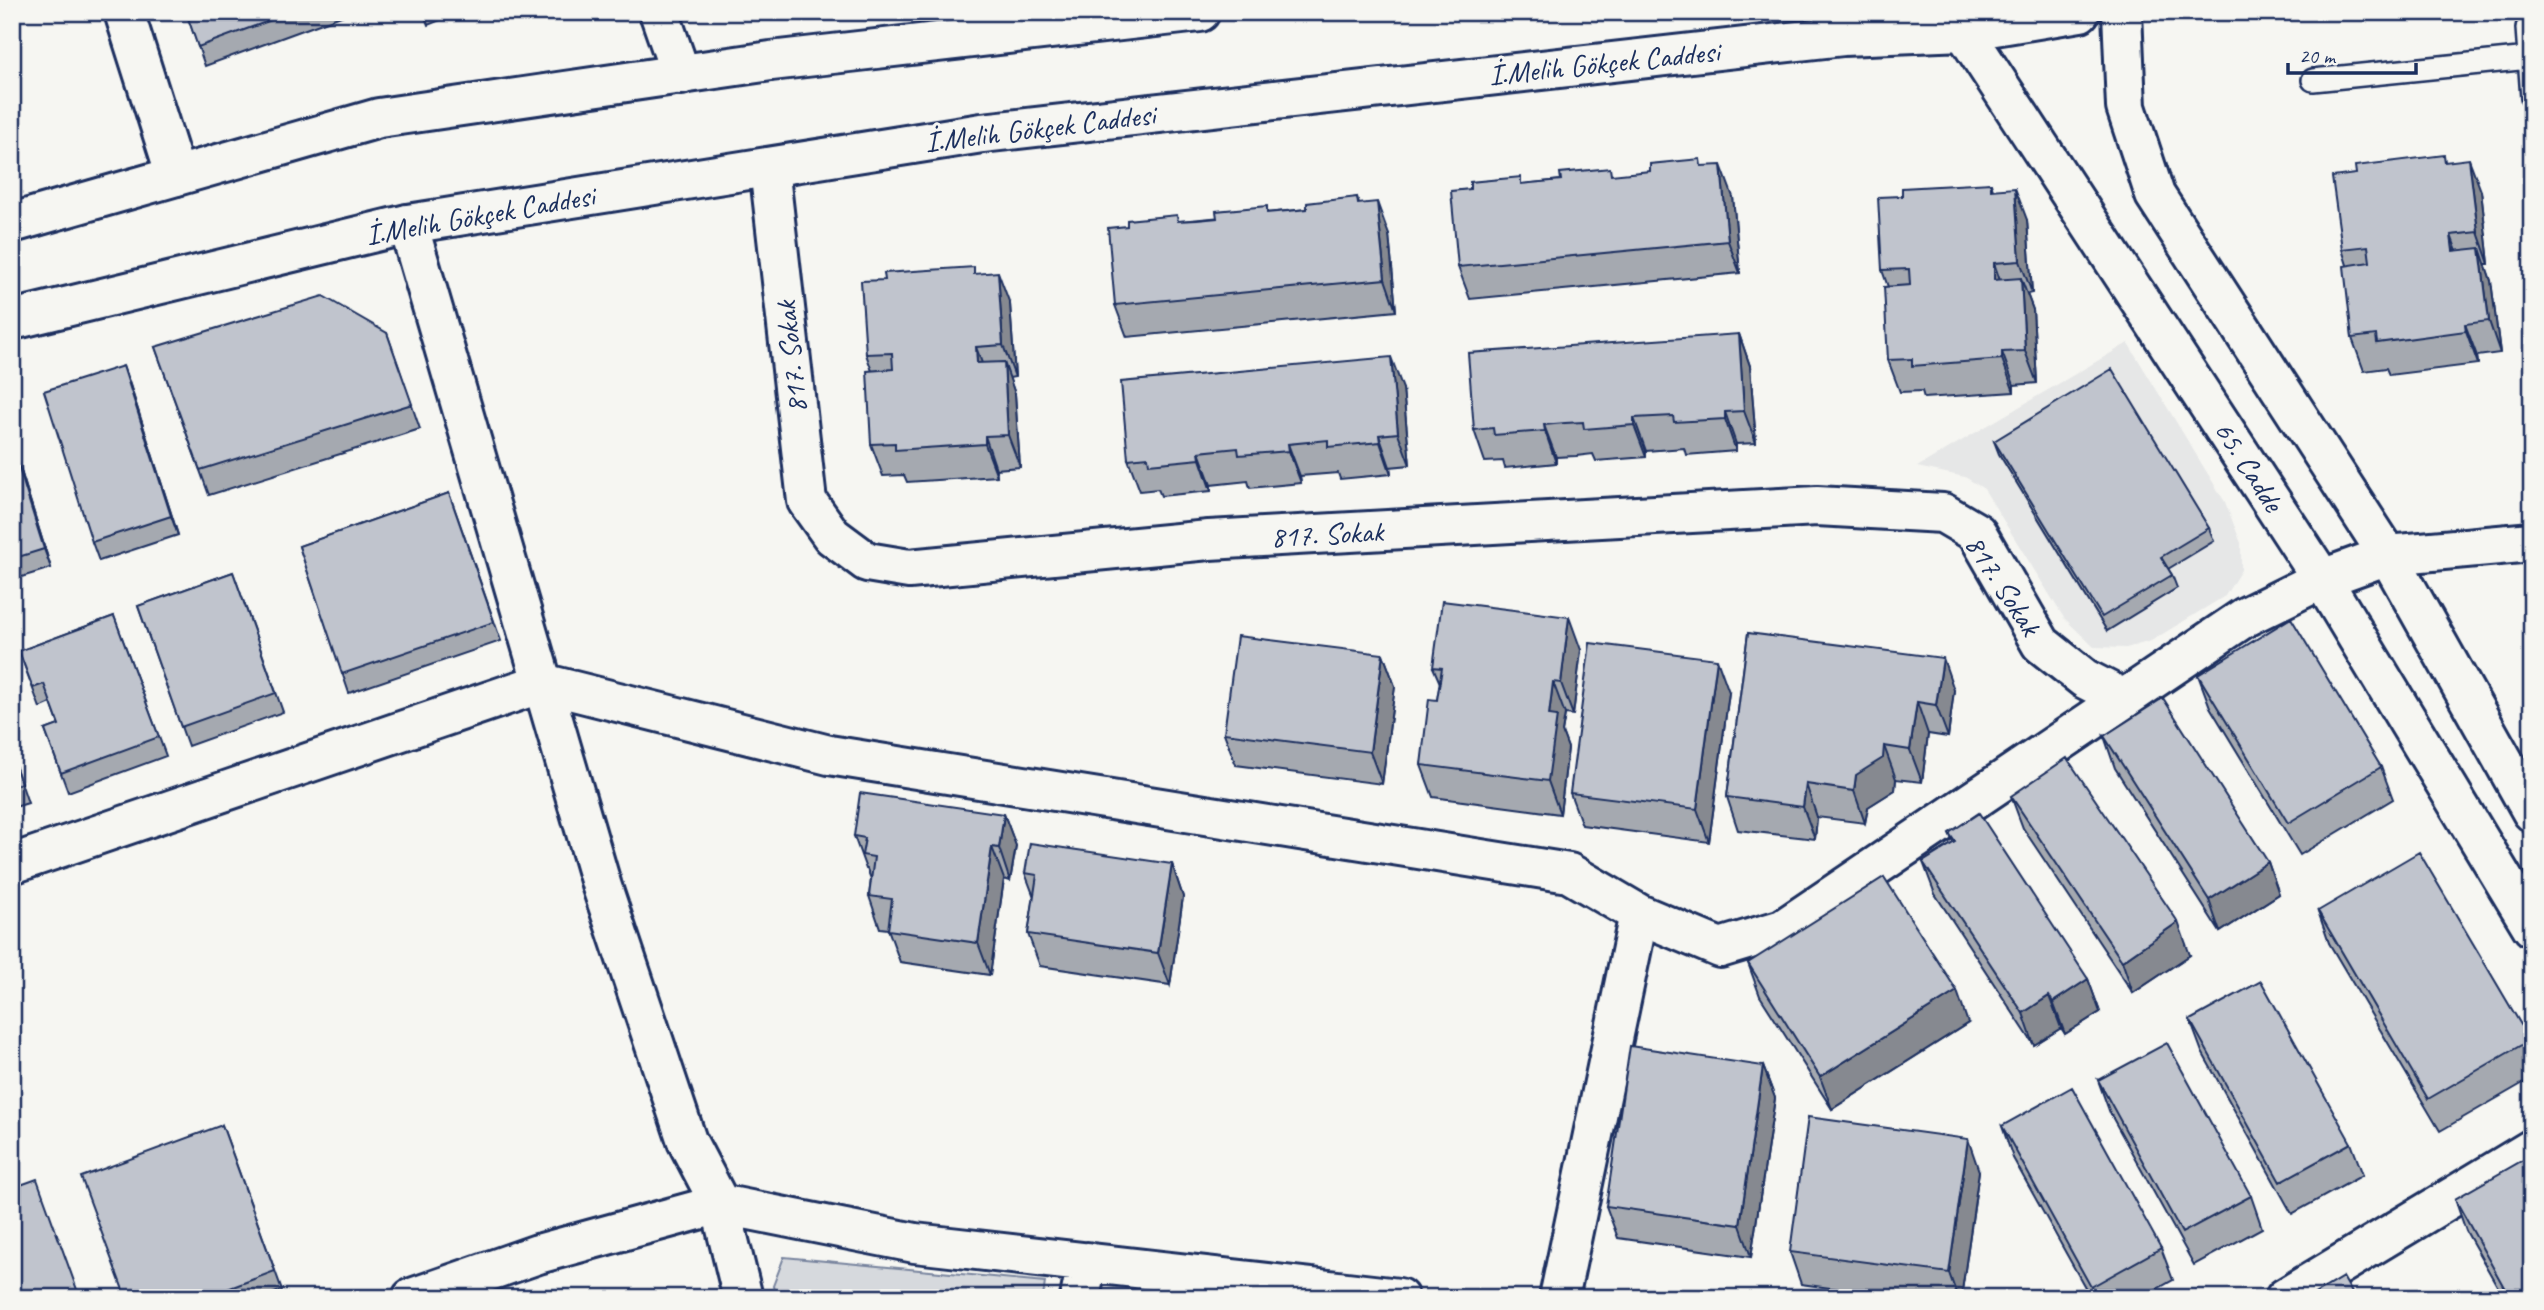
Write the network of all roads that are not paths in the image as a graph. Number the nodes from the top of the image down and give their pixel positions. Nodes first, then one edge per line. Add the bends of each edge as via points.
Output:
1 (124, 12) edge
2 (659, 12) edge
3 (2080, 12) edge
4 (2122, 12) edge
5 (1189, 13) edge
6 (1960, 22) edge
7 (2532, 28) edge
8 (2529, 58) junction
9 (681, 75) junction
10 (2313, 80) dead end
11 (2532, 98) edge
12 (769, 167) junction
13 (176, 176) junction
14 (12, 223) edge
15 (408, 224) junction
16 (12, 320) edge
17 (2532, 542) edge
18 (2388, 555) junction
19 (2322, 579) junction
20 (542, 683) junction
21 (2124, 699) junction
22 (2532, 812) edge
23 (12, 864) edge
24 (1639, 914) junction
25 (2532, 927) edge
26 (2532, 1149) edge
27 (720, 1204) junction
28 (1083, 1280) edge
29 (412, 1298) edge
30 (743, 1298) edge
31 (1399, 1298) edge
32 (1559, 1298) edge
33 (2285, 1298) edge

1 - 13 street
2 - 9 street
3 - 6 street, İ.Melih Gökçek Caddesi
4 - 18 street via 2126,107 2155,195
5 - 9 street
6 - 12 street, İ.Melih Gökçek Caddesi via 1024,128
6 - 19 street, 65. Cadde
7 - 8 lane via 2528,28
8 - 10 lane
8 - 11 lane
9 - 13 street via 379,118
12 - 15 street, İ.Melih Gökçek Caddesi
12 - 21 street, 817. Sokak via 807,501 832,537 867,562 909,569 1209,540 1817,506 1943,513 1977,533 2041,643 2085,679
13 - 14 street
15 - 16 street, İ.Melih Gökçek Caddesi
15 - 20 street
17 - 18 street
18 - 19 street
18 - 22 street
19 - 21 street via 2245,617
19 - 25 street, 65. Cadde
20 - 23 street
20 - 24 street via 829,755 1569,873
20 - 27 street via 602,887 687,1141
21 - 24 street via 1783,929 1720,948
24 - 32 street
26 - 33 street
27 - 28 street
27 - 29 street via 538,1254
27 - 30 street
28 - 31 street

